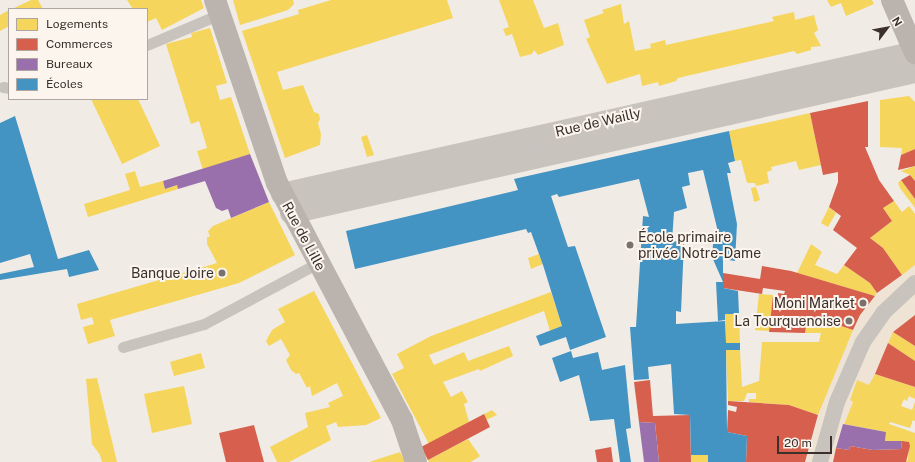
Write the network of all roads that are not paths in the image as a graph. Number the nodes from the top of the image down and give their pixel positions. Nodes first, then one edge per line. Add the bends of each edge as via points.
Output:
1 (892, 0) edge
2 (218, 7) edge
3 (148, 44) edge
4 (915, 53) edge
5 (915, 72) edge
6 (282, 194) junction
7 (291, 213) junction
8 (318, 263) junction
9 (915, 283) edge
10 (123, 347) dead end
11 (416, 462) edge
12 (820, 462) edge

1 - 4 main road
2 - 3 lane
2 - 6 main road, Rue de Lille via 265,152
4 - 6 street, Rue de Wailly
5 - 7 street, Rue de Wailly
6 - 7 main road, Rue de Lille
7 - 8 main road, Rue de Lille
8 - 10 lane via 204,324
8 - 11 main road, Rue de Lille via 402,420
9 - 12 street via 883,313 863,342 837,402

